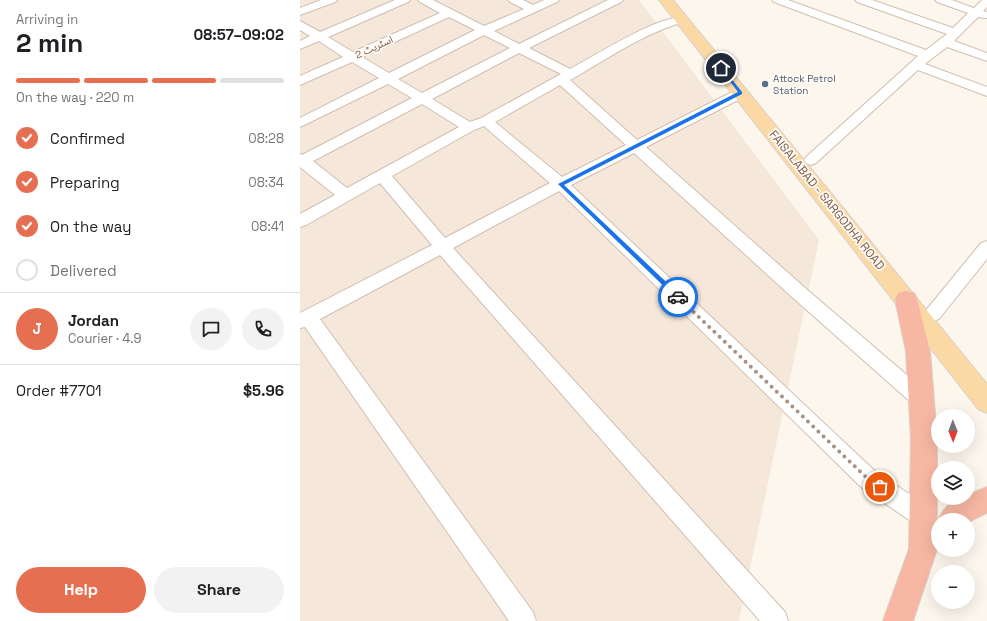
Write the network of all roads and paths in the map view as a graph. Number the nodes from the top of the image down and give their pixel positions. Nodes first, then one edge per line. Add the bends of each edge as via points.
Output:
1 (331, 0) edge
2 (404, 0) edge
3 (424, 0) edge
4 (514, 0) edge
5 (554, 0) edge
6 (617, 0) edge
7 (666, 0) edge
8 (683, 0) edge
9 (778, 0) edge
10 (861, 0) edge
11 (941, 0) edge
12 (987, 1) edge
13 (533, 9) junction
14 (300, 12) edge
15 (449, 13) junction
16 (981, 13) edge
17 (681, 20) junction
18 (300, 24) edge
19 (485, 30) junction
20 (320, 37) junction
21 (950, 37) junction
22 (300, 45) edge
23 (520, 48) junction
24 (927, 55) junction
25 (353, 57) junction
26 (987, 57) edge
27 (916, 65) junction
28 (566, 77) junction
29 (389, 78) junction
30 (300, 81) edge
31 (987, 92) edge
32 (741, 93) junction
33 (423, 99) junction
34 (486, 121) junction
35 (300, 123) edge
36 (469, 127) junction
37 (636, 146) junction
38 (811, 160) junction
39 (301, 161) edge
40 (383, 176) junction
41 (560, 184) junction
42 (346, 195) junction
43 (300, 221) edge
44 (442, 246) junction
45 (987, 247) edge
46 (980, 267) edge
47 (906, 299) junction
48 (933, 314) junction
49 (304, 319) edge
50 (987, 381) edge
51 (921, 399) junction
52 (987, 402) edge
53 (987, 500) edge
54 (960, 513) edge
55 (928, 533) edge
56 (524, 621) edge
57 (776, 621) edge
58 (898, 621) edge

1 - 14 street
2 - 20 street
3 - 15 street
4 - 13 street
5 - 13 street
6 - 23 street
7 - 17 main road, FAISALABAD - SARGODHA ROAD
8 - 38 main road, FAISALABAD - SARGODHA ROAD
9 - 24 street via 809,7
10 - 21 street
11 - 16 street
12 - 16 street
13 - 19 street
15 - 19 street
15 - 25 street, اسٹریٹ 2
16 - 21 street
17 - 28 street via 651,30
17 - 32 main road, FAISALABAD - SARGODHA ROAD
18 - 20 street
19 - 23 street
19 - 29 street
20 - 22 street
20 - 25 street
21 - 24 street
21 - 26 street
23 - 28 street
23 - 33 street
24 - 27 street
25 - 29 street
25 - 30 street, اسٹریٹ 2
27 - 31 street
27 - 38 street
28 - 34 street
28 - 37 street
29 - 33 street
29 - 35 street
32 - 37 street
32 - 47 main road, FAISALABAD - SARGODHA ROAD
33 - 36 street
33 - 39 street
34 - 36 street
34 - 41 street
36 - 40 street
37 - 41 street
37 - 51 street
38 - 48 main road, FAISALABAD - SARGODHA ROAD
39 - 42 street
40 - 42 street
40 - 44 street
41 - 44 street
41 - 55 street via 869,480
42 - 43 street
44 - 49 street
44 - 57 street
45 - 46 street
46 - 48 street
47 - 51 highway via 918,351
47 - 52 main road, FAISALABAD - SARGODHA ROAD
48 - 50 main road, FAISALABAD - SARGODHA ROAD
49 - 56 street
51 - 55 highway
53 - 54 highway
55 - 58 highway

